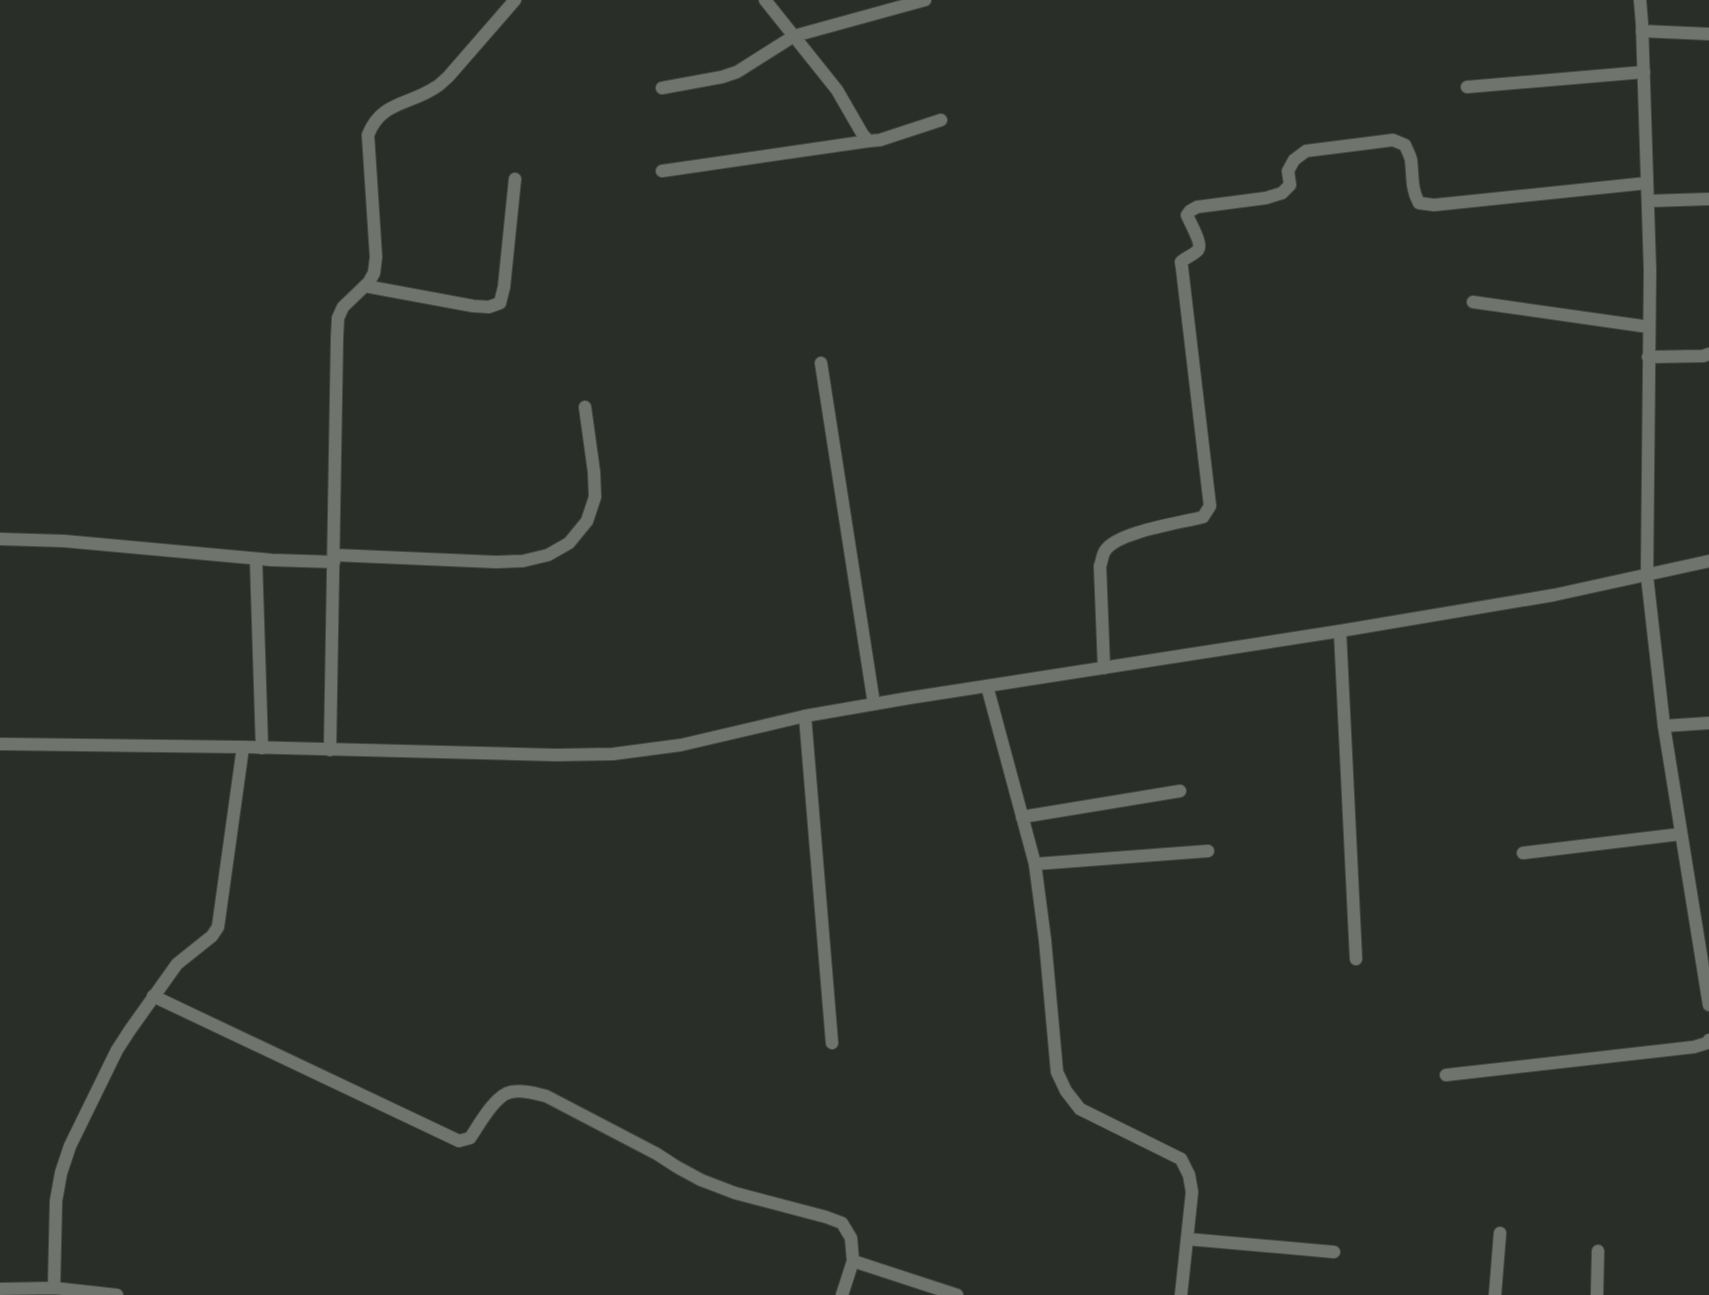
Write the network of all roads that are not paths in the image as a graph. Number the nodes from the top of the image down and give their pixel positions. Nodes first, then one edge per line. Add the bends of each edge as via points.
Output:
1 (515, 0) edge
2 (765, 0) edge
3 (925, 0) edge
4 (1640, 0) edge
5 (1642, 31) junction
6 (1709, 34) edge
7 (794, 36) junction
8 (1644, 72) junction
9 (1467, 87) dead end
10 (662, 88) dead end
11 (941, 120) dead end
12 (869, 141) junction
13 (662, 171) dead end
14 (515, 179) dead end
15 (1647, 183) junction
16 (1709, 199) edge
17 (1648, 201) junction
18 (365, 286) junction
19 (1473, 302) dead end
20 (1649, 327) junction
21 (1709, 354) edge
22 (1648, 357) junction
23 (821, 363) dead end
24 (585, 407) dead end
25 (0, 539) edge
26 (334, 558) junction
27 (256, 559) junction
28 (1709, 561) edge
29 (1647, 576) junction
30 (1340, 632) junction
31 (1104, 668) junction
32 (987, 686) junction
33 (874, 704) junction
34 (805, 716) junction
35 (1709, 722) edge
36 (1664, 726) junction
37 (0, 744) edge
38 (243, 747) junction
39 (262, 748) junction
40 (330, 750) junction
41 (1180, 791) dead end
42 (1022, 817) junction
43 (1682, 834) junction
44 (1208, 851) dead end
45 (1523, 853) dead end
46 (1035, 864) junction
47 (1356, 958) dead end
48 (153, 996) junction
49 (1709, 1005) edge
50 (1709, 1040) edge
51 (832, 1043) dead end
52 (1446, 1075) dead end
53 (1500, 1233) dead end
54 (1187, 1239) junction
55 (1598, 1251) dead end
56 (1334, 1252) dead end
57 (852, 1261) junction
58 (54, 1288) junction
59 (0, 1289) edge
60 (117, 1295) edge
61 (842, 1295) edge
62 (957, 1295) edge
63 (1181, 1295) edge
64 (1495, 1295) edge
65 (1597, 1295) edge

1 - 18 street via 448,77 436,87 386,111 373,122 368,135 376,257 374,273
2 - 7 street
3 - 7 street
4 - 5 street
5 - 6 street
5 - 8 street
7 - 10 street via 737,72
7 - 12 street via 837,90
8 - 9 street
8 - 15 street
11 - 12 street
12 - 13 street
14 - 18 street via 500,304 473,306
15 - 17 street
15 - 31 street via 1434,205 1419,203 1412,186 1411,159 1405,145 1393,140 1306,151 1294,160 1288,171 1290,185 1282,193 1197,207 1190,211 1188,215 1200,248 1181,262 1210,506 1203,517 1131,534 1114,541 1104,552 1100,566
16 - 17 street
17 - 20 street
18 - 26 street via 343,307 338,318
19 - 20 street
20 - 22 street
21 - 22 street
22 - 29 street
23 - 33 street
24 - 26 street via 595,497 587,521 569,543 548,555 523,561
25 - 27 street via 64,541
26 - 27 street
26 - 40 street
27 - 39 street
28 - 29 street
29 - 30 street
29 - 36 street
30 - 31 street
30 - 47 street
31 - 32 street
32 - 33 street
32 - 42 street
33 - 34 street
34 - 40 street via 681,745 613,754
34 - 51 street
35 - 36 street
36 - 43 street
37 - 38 street
38 - 39 street
38 - 48 street via 218,927 212,936 177,964
39 - 40 street
41 - 42 street
42 - 46 street
43 - 45 street
43 - 49 street
44 - 46 street
46 - 54 street via 1057,1072 1080,1109 1181,1159 1189,1175 1192,1192
48 - 57 street via 460,1141 470,1138 493,1105 509,1092 546,1096 701,1180 735,1193 842,1223 851,1238
48 - 58 street via 117,1050 70,1146 56,1201
50 - 52 street via 1694,1047
53 - 64 street
54 - 56 street
54 - 63 street
55 - 65 street
57 - 61 street
57 - 62 street
58 - 59 street
58 - 60 street

